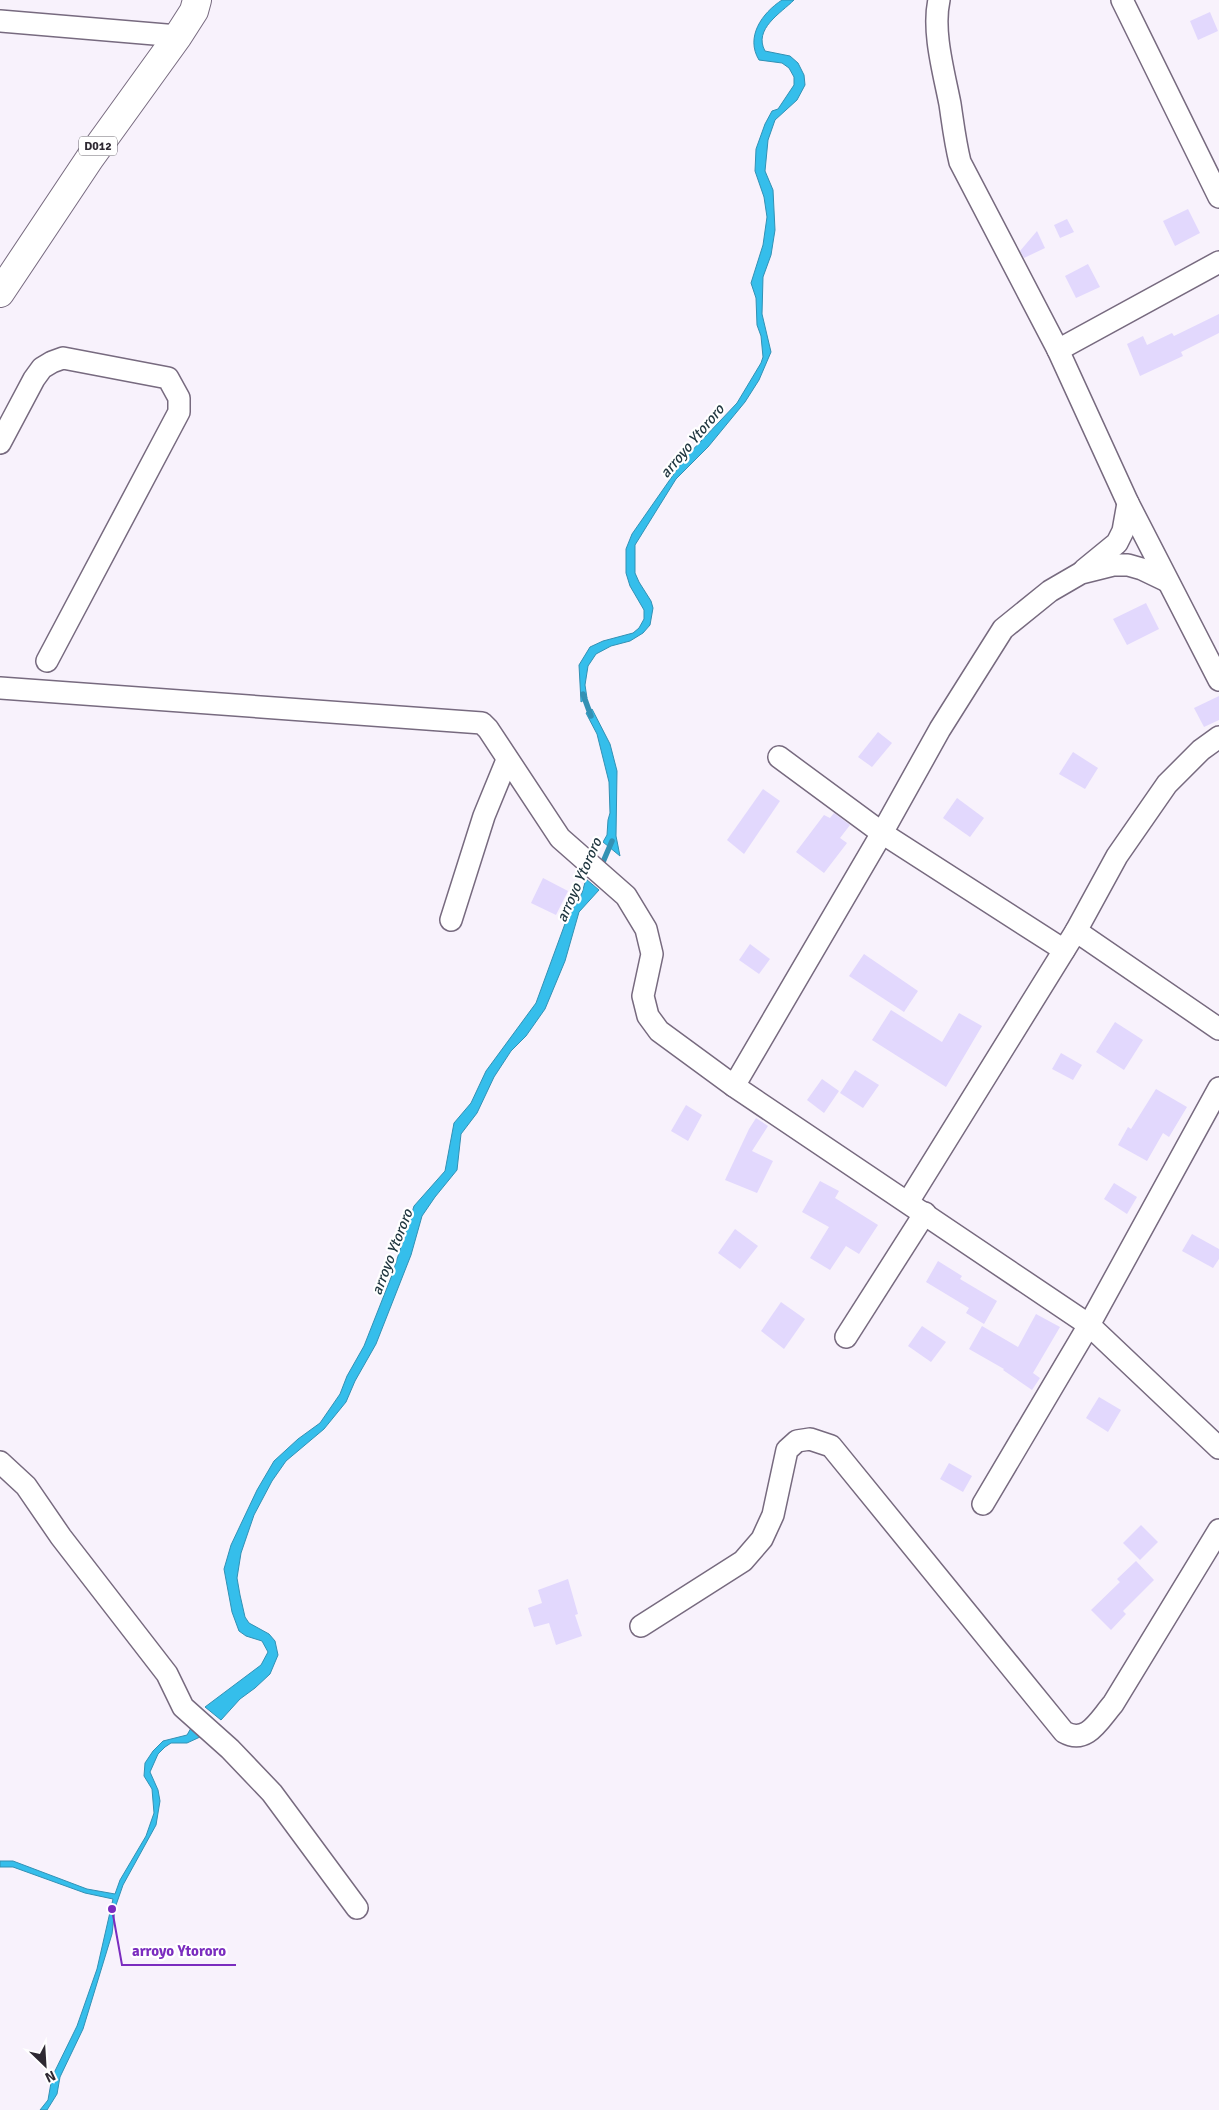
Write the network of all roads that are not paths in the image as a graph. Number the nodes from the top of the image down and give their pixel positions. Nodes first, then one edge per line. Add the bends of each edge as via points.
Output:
1 (197, 0) edge
2 (940, 0) edge
3 (1122, 0) edge
4 (0, 21) edge
5 (178, 36) junction
6 (1219, 197) edge
7 (1219, 262) edge
8 (8, 270) edge
9 (0, 293) edge
10 (1058, 350) junction
11 (0, 443) edge
12 (1128, 503) junction
13 (1081, 573) junction
14 (1167, 581) junction
15 (47, 661) dead end
16 (1219, 680) edge
17 (0, 688) edge
18 (1219, 737) edge
19 (779, 757) dead end
20 (507, 760) junction
21 (882, 833) junction
22 (451, 920) dead end
23 (1076, 931) junction
24 (1064, 950) junction
25 (1219, 1029) edge
26 (734, 1086) junction
27 (1219, 1088) edge
28 (916, 1208) junction
29 (1089, 1325) junction
30 (846, 1337) dead end
31 (1219, 1448) edge
32 (0, 1462) edge
33 (983, 1504) dead end
34 (1219, 1530) edge
35 (641, 1626) dead end
36 (357, 1908) dead end

1 - 5 main road, D012
2 - 10 street via 938,31 960,162
3 - 6 street
4 - 5 street
5 - 8 main road, D012
7 - 10 street
8 - 9 main road, D012
10 - 12 street
11 - 15 street via 42,368 63,358 168,378 179,398 179,412
12 - 13 street via 1123,531 1117,543
12 - 14 street
13 - 14 street via 1113,565 1128,565 1142,568
13 - 21 street via 1050,591 1003,629 940,729
14 - 16 street
17 - 20 street via 482,723
18 - 23 street via 1201,750 1168,784 1117,856
19 - 21 street
20 - 22 street via 484,816
20 - 26 street via 560,838 626,896 646,929 652,954 643,996 648,1016 659,1031
21 - 24 street
21 - 26 street
23 - 24 street
23 - 25 street
24 - 28 street
26 - 28 street
27 - 29 street
28 - 29 street
28 - 30 street
29 - 31 street
29 - 33 street
32 - 36 street via 26,1486 61,1537 167,1674 183,1707 272,1793
34 - 35 street via 1113,1704 1091,1730 1079,1736 1064,1732 831,1446 810,1439 797,1441 787,1450 773,1515 762,1539 743,1561

